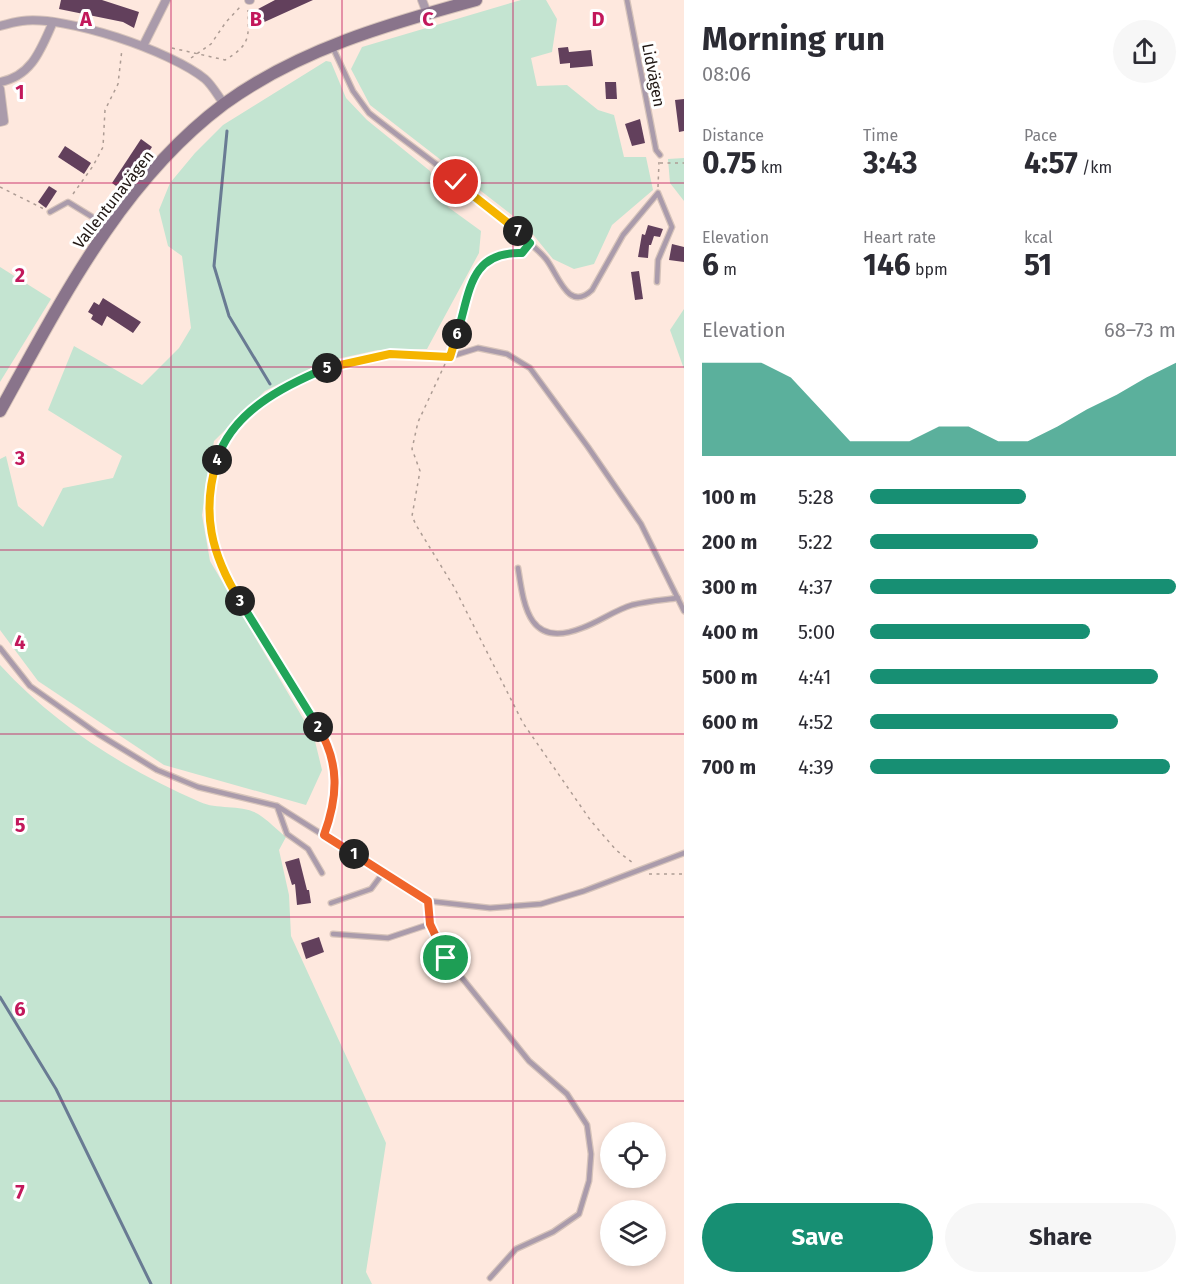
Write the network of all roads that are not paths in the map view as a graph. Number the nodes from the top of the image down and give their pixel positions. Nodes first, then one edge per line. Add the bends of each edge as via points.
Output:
1 (166, 0) edge
2 (422, 0) edge
3 (476, 0) edge
4 (627, 0) edge
5 (427, 13) junction
6 (53, 22) junction
7 (0, 26) edge
8 (332, 45) junction
9 (143, 46) junction
10 (0, 82) edge
11 (0, 89) edge
12 (224, 104) junction
13 (0, 122) edge
14 (660, 155) road end
15 (50, 213) road end
16 (110, 227) junction
17 (657, 282) dead end
18 (0, 411) edge
19 (519, 568) dead end
20 (678, 598) junction
21 (684, 611) edge
22 (0, 648) edge
23 (277, 806) junction
24 (324, 835) junction
25 (684, 853) edge
26 (322, 873) dead end
27 (383, 873) junction
28 (428, 901) junction
29 (331, 903) dead end
30 (430, 924) junction
31 (333, 934) dead end
32 (490, 1278) dead end

1 - 9 street
2 - 5 street
3 - 5 main road, Vallentunavägen
4 - 14 lane, Lidvägen
5 - 8 main road, Vallentunavägen
6 - 7 street via 23,20
6 - 9 street
6 - 10 street via 37,56 16,79
8 - 12 main road, Vallentunavägen
8 - 17 lane via 353,91 369,113 517,230 546,259 566,292 575,298 585,297 592,290 623,235 658,193 672,227 658,260
9 - 12 street via 205,79
11 - 13 street via 4,121
12 - 16 main road, Vallentunavägen via 167,156
15 - 16 lane via 68,202
16 - 18 main road, Vallentunavägen via 72,280
19 - 20 lane via 527,616 536,626 555,633 580,630 632,605
20 - 21 lane
20 - 24 lane via 641,524 530,368 507,354 478,348 450,357 390,354 331,366 291,382 249,412 223,440 212,476 208,518 216,555 231,586 326,741 334,770 334,808
22 - 23 lane via 30,686 157,770 198,787
23 - 24 lane
23 - 26 lane via 287,834 308,849
24 - 27 lane
25 - 28 lane via 541,904 490,908
27 - 28 lane
27 - 29 lane via 371,889
28 - 30 lane
30 - 31 lane via 388,938
30 - 32 lane via 446,958 529,1061 567,1094 587,1125 589,1180 579,1214 553,1232 516,1249

